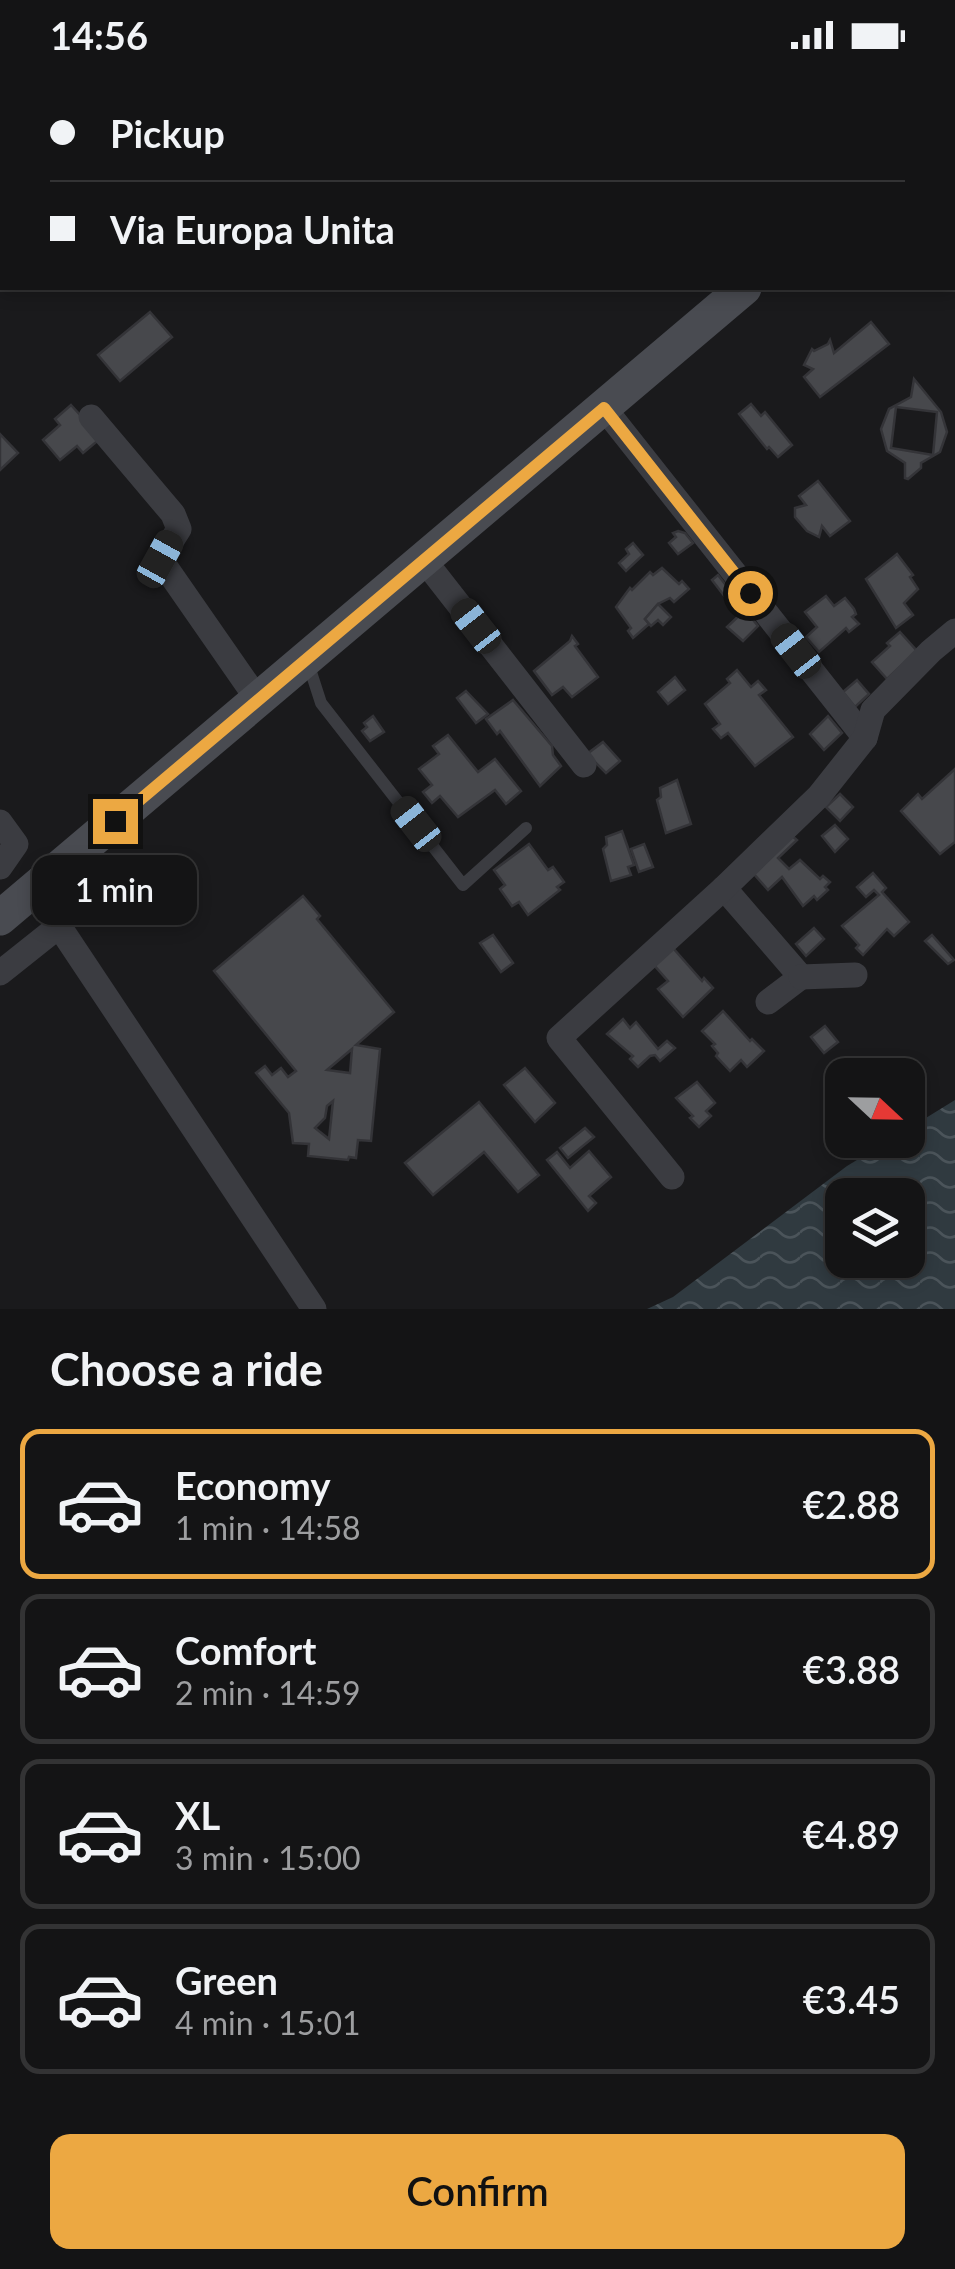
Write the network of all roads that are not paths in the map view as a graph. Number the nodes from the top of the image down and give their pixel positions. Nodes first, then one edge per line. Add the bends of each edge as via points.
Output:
1 (742, 290) edge
2 (604, 408) junction
3 (91, 417) dead end
4 (424, 560) junction
5 (955, 631) edge
6 (303, 662) junction
7 (258, 700) junction
8 (865, 738) junction
9 (584, 765) dead end
10 (0, 822) edge
11 (526, 828) dead end
12 (0, 867) edge
13 (724, 888) junction
14 (0, 918) edge
15 (0, 974) edge
16 (855, 975) dead end
17 (802, 977) junction
18 (768, 1002) dead end
19 (672, 1177) dead end
20 (314, 1309) edge

1 - 2 street
2 - 4 street
2 - 8 street
3 - 7 street via 174,514 179,529 160,559
4 - 6 street
4 - 9 street
5 - 8 street via 873,710
6 - 7 street
6 - 11 lane via 321,703 463,885
7 - 14 street
8 - 13 street via 819,796
10 - 12 street via 16,844
13 - 17 street
13 - 19 street via 559,1038
15 - 20 street via 58,926
16 - 17 street
17 - 18 street

